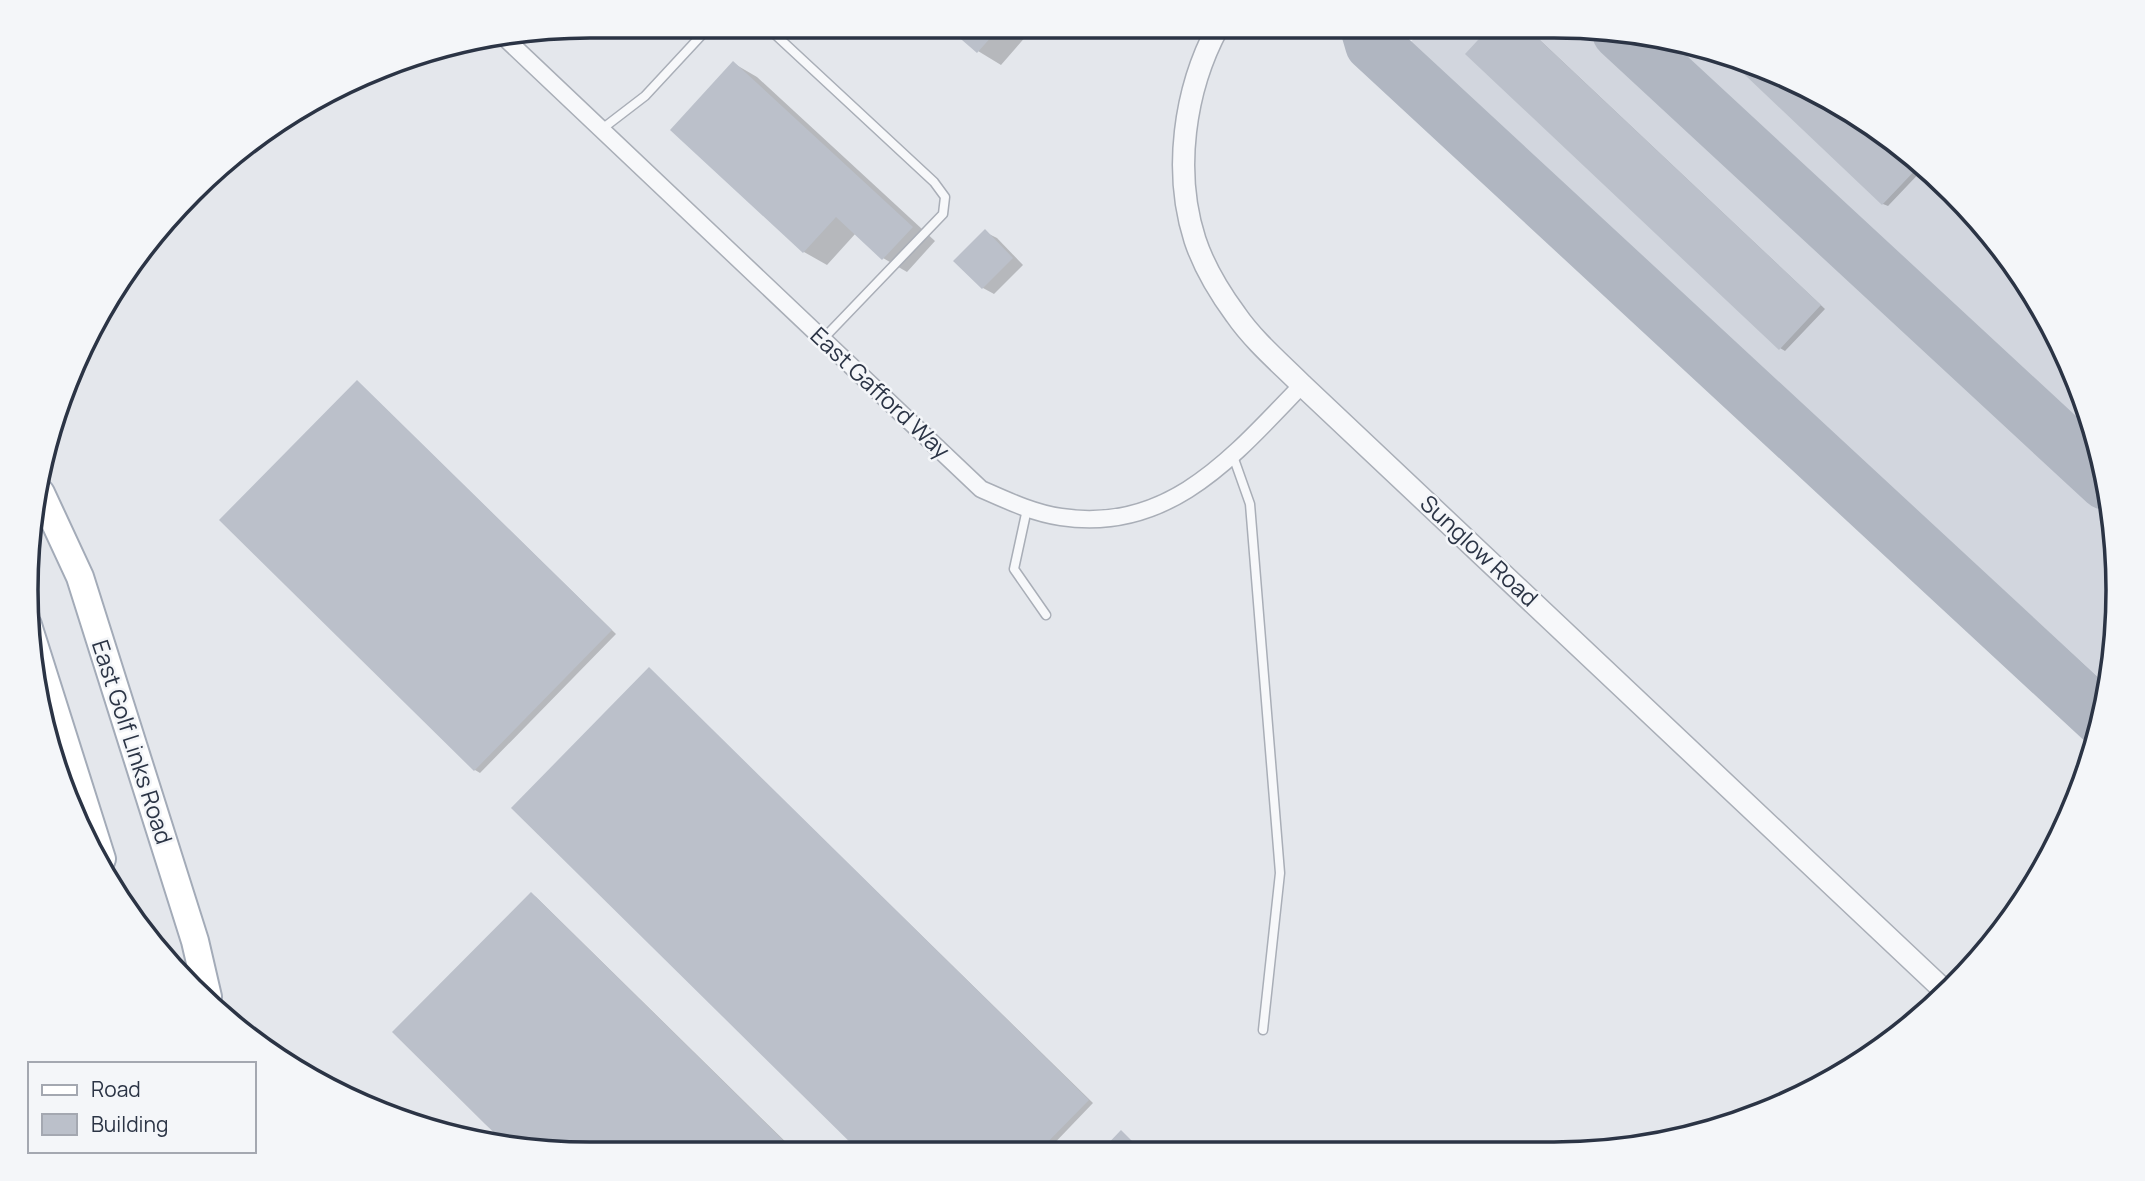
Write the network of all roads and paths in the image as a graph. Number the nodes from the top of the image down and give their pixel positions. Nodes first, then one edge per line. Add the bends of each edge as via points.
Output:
1 (699, 38) edge
2 (779, 38) edge
3 (1213, 38) edge
4 (511, 44) edge
5 (602, 129) junction
6 (823, 339) junction
7 (1302, 385) junction
8 (1233, 456) junction
9 (46, 503) edge
10 (1027, 509) junction
11 (1046, 615) dead end
12 (47, 684) edge
13 (93, 830) edge
14 (205, 986) edge
15 (1940, 986) edge
16 (1263, 1030) dead end

1 - 5 lane via 645,96
2 - 6 lane via 946,197 943,214
3 - 7 street, Sunglow Road via 1200,69 1186,130 1187,204 1195,240 1237,318
4 - 5 street, East Gafford Way
5 - 6 street, East Gafford Way
6 - 10 street, East Gafford Way via 981,489
7 - 8 street, East Gafford Way
7 - 15 street, Sunglow Road
8 - 10 street, East Gafford Way via 1184,494 1124,516 1061,517
8 - 16 lane via 1250,504 1280,873
9 - 14 main road, East Golf Links Road via 80,577
10 - 11 lane via 1014,569
12 - 13 main road

